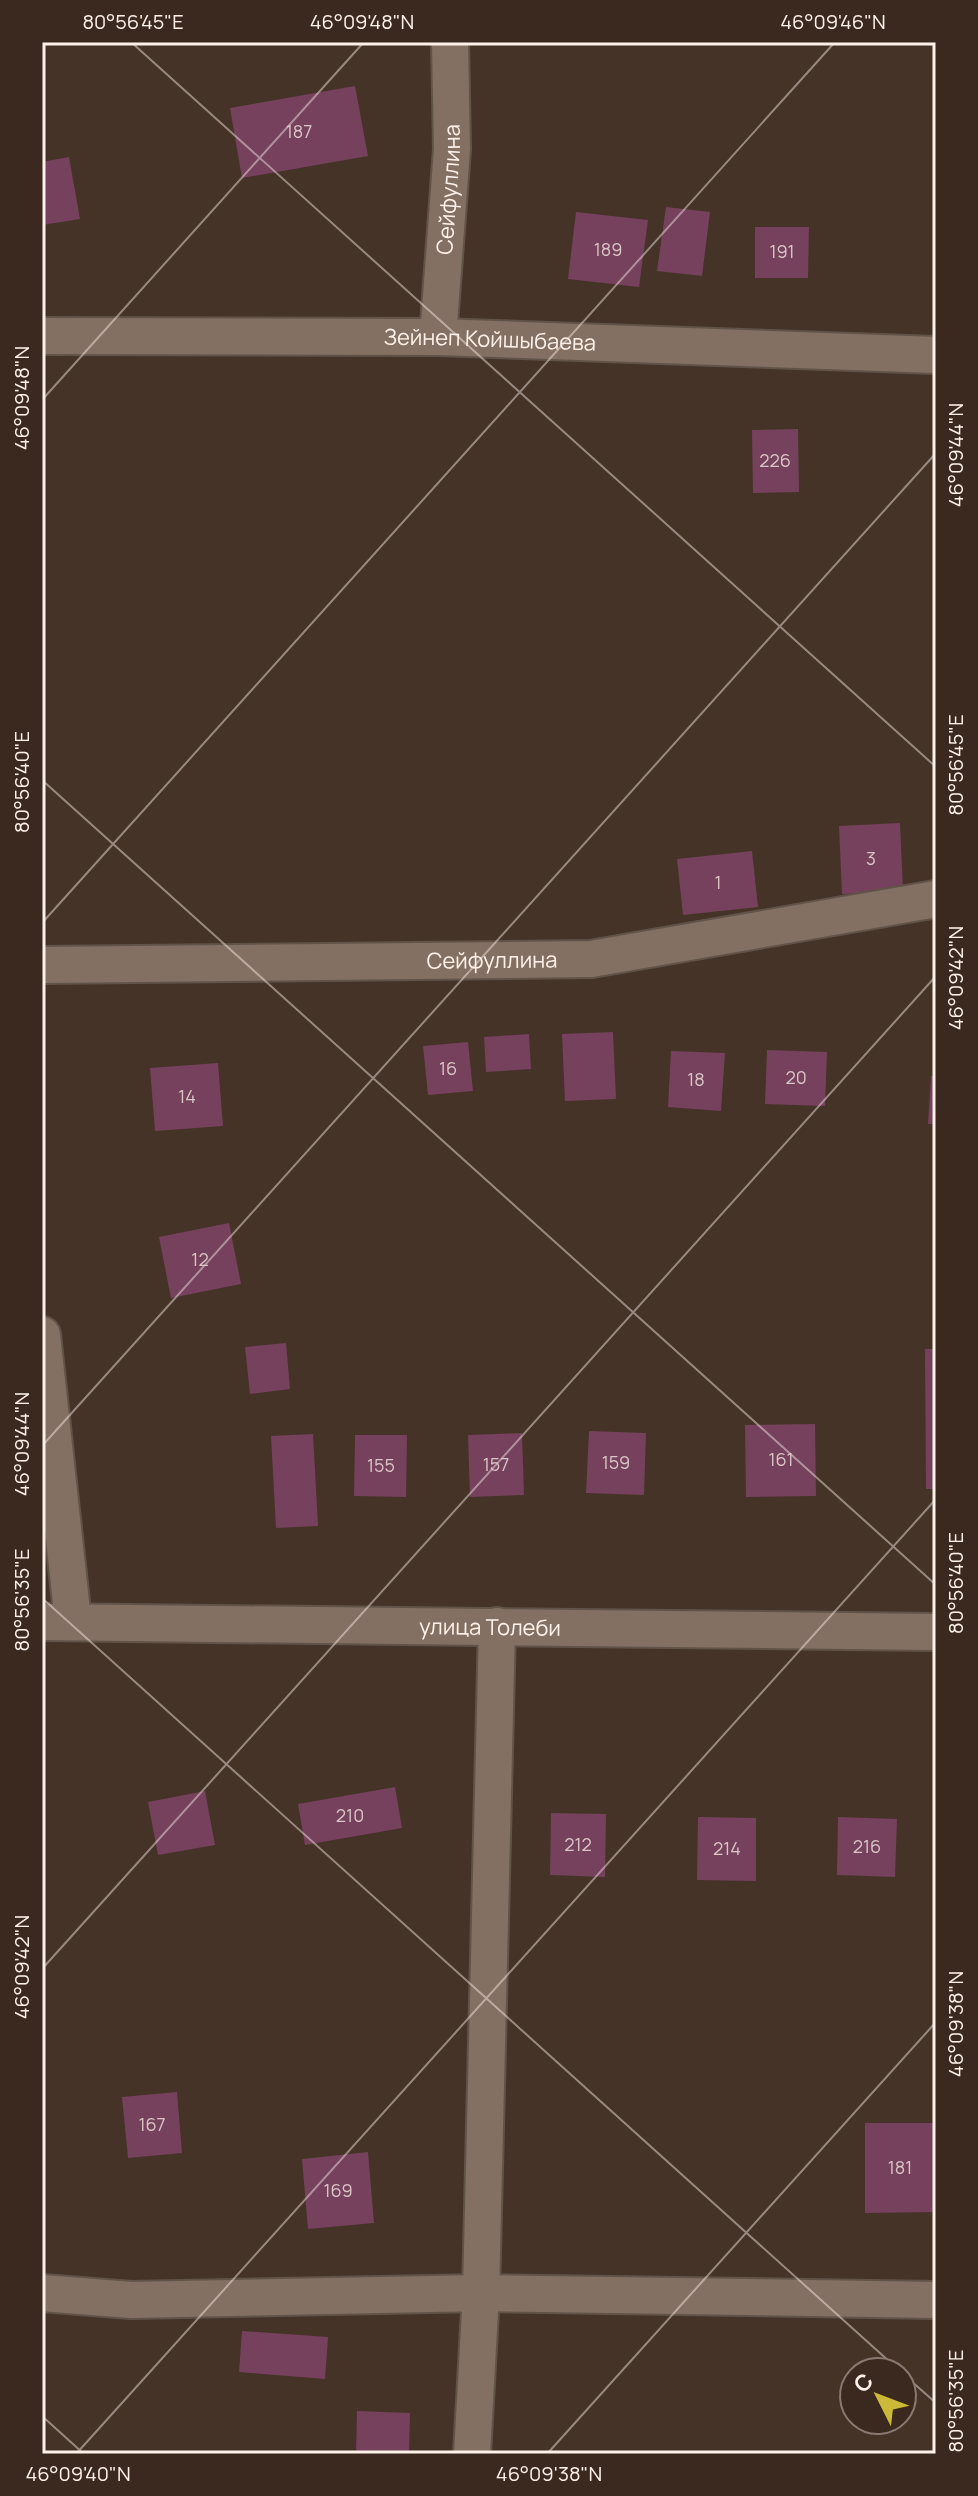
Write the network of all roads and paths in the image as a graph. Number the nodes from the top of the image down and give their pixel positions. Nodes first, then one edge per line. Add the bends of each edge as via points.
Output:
1 (450, 42) edge
2 (42, 336) edge
3 (438, 337) junction
4 (936, 355) edge
5 (936, 899) edge
6 (42, 965) edge
7 (42, 1335) edge
8 (58, 1621) edge
9 (497, 1626) junction
10 (936, 1632) edge
11 (42, 2293) edge
12 (481, 2293) junction
13 (936, 2300) edge
14 (472, 2454) edge

1 - 3 street, Сейфуллина via 452,149
2 - 3 street, Зейнеп Койшыбаева
3 - 4 street, Зейнеп Койшыбаева
5 - 6 street, Сейфуллина via 591,959
7 - 8 street
8 - 9 street, улица Толеби
9 - 10 street, улица Толеби
9 - 12 street
11 - 12 street via 131,2300
12 - 13 street
12 - 14 street

